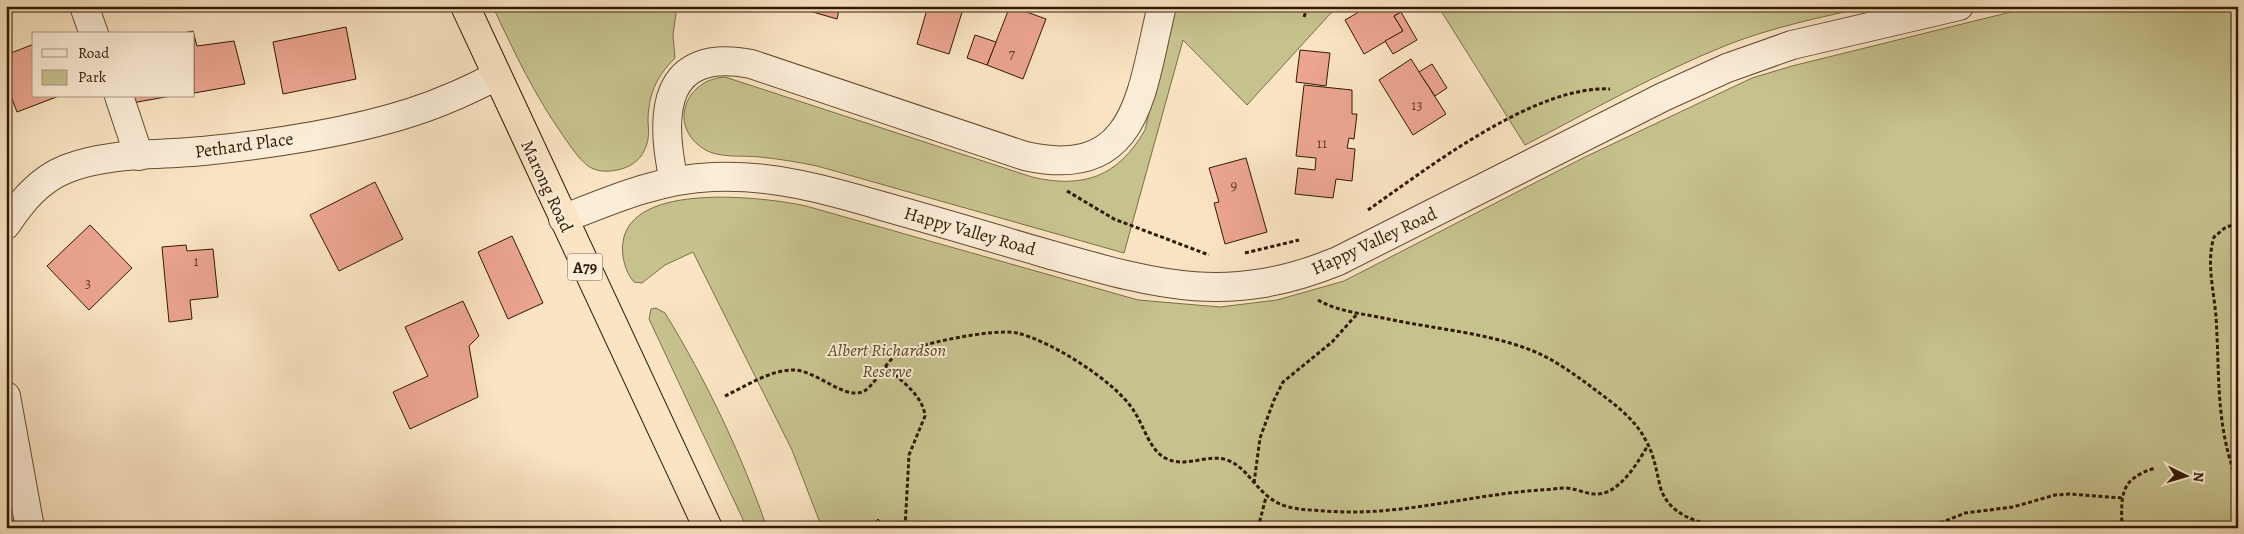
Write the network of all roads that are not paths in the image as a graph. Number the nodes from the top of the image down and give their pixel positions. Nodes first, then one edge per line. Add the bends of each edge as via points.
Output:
1 (84, 6) edge
2 (465, 6) edge
3 (1162, 6) edge
4 (1959, 6) edge
5 (93, 32) edge
6 (497, 76) junction
7 (120, 98) edge
8 (139, 156) junction
9 (674, 181) junction
10 (563, 219) junction
11 (6, 225) edge
12 (6, 396) edge
13 (30, 528) edge
14 (708, 528) edge

1 - 5 street
2 - 6 highway, Marong Road / A79
3 - 9 street via 1134,113 1125,131 1107,149 1094,155 1065,162 1037,159 751,64 711,61 684,75 670,100 667,134
4 - 9 street, Happy Valley Road via 1760,54 1645,106 1338,261 1296,277 1254,284 1212,288 1158,283 827,190 734,176
6 - 8 street, Pethard Place via 452,98 353,127 262,144
6 - 10 highway, Marong Road / A79
7 - 8 street
8 - 11 street, Pethard Place via 66,169 32,191
9 - 10 street, Happy Valley Road via 634,191
10 - 14 highway, Marong Road / A79
12 - 13 street

